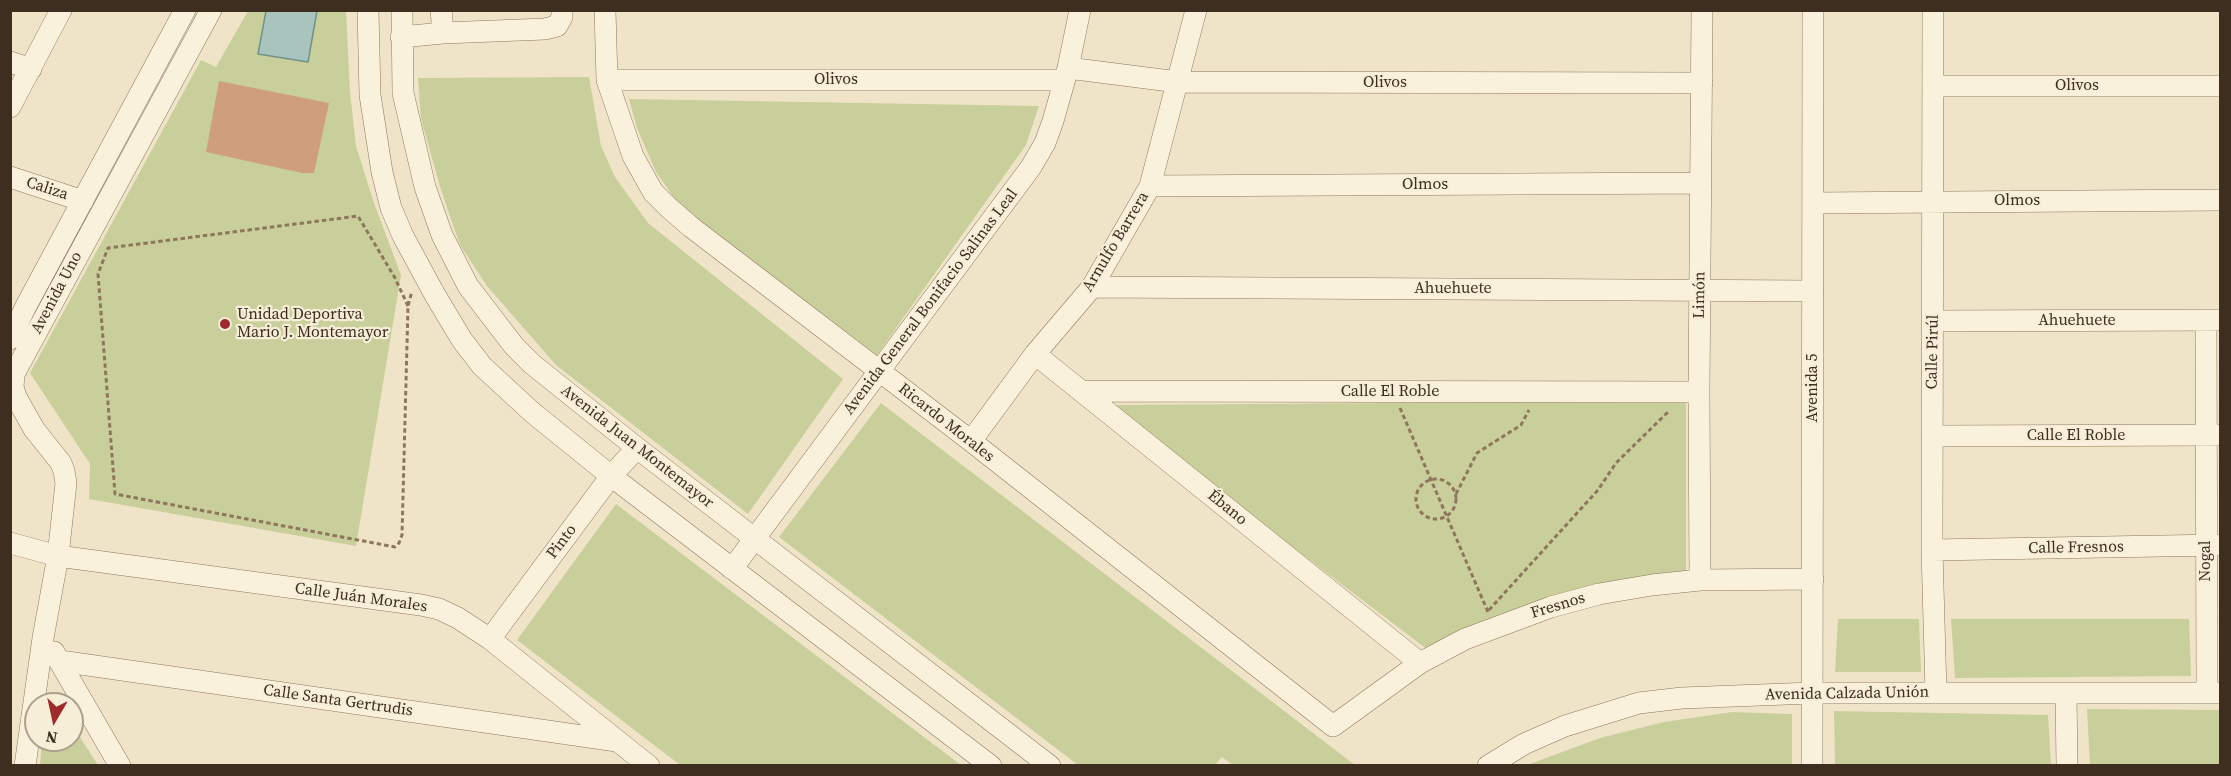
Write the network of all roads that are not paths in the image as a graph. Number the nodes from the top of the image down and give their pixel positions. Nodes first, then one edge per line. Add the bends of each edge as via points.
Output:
1 (61, 10) edge
2 (185, 10) edge
3 (211, 10) edge
4 (368, 10) edge
5 (402, 10) edge
6 (441, 10) edge
7 (562, 10) edge
8 (605, 10) edge
9 (1080, 10) edge
10 (1196, 10) edge
11 (1702, 10) edge
12 (1813, 10) edge
13 (1933, 10) edge
14 (443, 33) junction
15 (401, 37) junction
16 (10, 62) edge
17 (31, 69) junction
18 (1066, 74) junction
19 (607, 80) junction
20 (1178, 82) junction
21 (1702, 83) junction
22 (1933, 86) junction
23 (2220, 86) edge
24 (403, 93) junction
25 (370, 95) junction
26 (10, 107) edge
27 (10, 177) edge
28 (1701, 183) junction
29 (1150, 186) junction
30 (2220, 200) edge
31 (83, 201) junction
32 (1933, 201) junction
33 (1813, 203) junction
34 (1092, 287) junction
35 (1701, 291) junction
36 (1813, 291) junction
37 (18, 303) edge
38 (2213, 320) edge
39 (1934, 321) junction
40 (10, 339) edge
41 (1035, 354) junction
42 (879, 372) junction
43 (1082, 391) junction
44 (1694, 392) junction
45 (17, 414) edge
46 (2214, 435) edge
47 (1932, 436) junction
48 (971, 441) junction
49 (637, 448) junction
50 (611, 476) junction
51 (754, 538) junction
52 (10, 543) edge
53 (2213, 545) edge
54 (1932, 550) junction
55 (58, 556) junction
56 (732, 569) junction
57 (1812, 579) junction
58 (1700, 580) junction
59 (43, 638) junction
60 (490, 639) junction
61 (60, 661) junction
62 (1420, 663) junction
63 (1812, 693) junction
64 (1936, 693) junction
65 (2066, 693) junction
66 (2214, 693) edge
67 (1333, 726) joint
68 (617, 741) junction
69 (25, 765) edge
70 (120, 765) edge
71 (649, 765) edge
72 (991, 765) edge
73 (1050, 765) edge
74 (1488, 765) edge
75 (1812, 765) edge
76 (2067, 765) edge

1 - 17 street
2 - 31 street, Avenida Uno
3 - 45 street, Avenida Uno via 14,374
4 - 25 street
5 - 15 street, Avenida Juan Montemayor
6 - 14 street
7 - 14 street via 557,26
8 - 19 street, Ricardo Morales
9 - 18 street, Avenida General Bonifacio Salinas Leal
10 - 20 street, Arnulfo Barrera
11 - 21 street, Limón
12 - 33 street, Avenida 5
13 - 22 street, Calle Pirúl
14 - 15 street
15 - 24 street, Avenida Juan Montemayor
16 - 17 street
17 - 26 street
18 - 19 street, Olivos
18 - 20 street, Olivos
18 - 42 street, Avenida General Bonifacio Salinas Leal via 1045,143 1030,167
19 - 42 street, Ricardo Morales via 633,156 653,192 691,227
20 - 21 street, Olivos
20 - 29 street, Arnulfo Barrera
21 - 28 street, Limón
22 - 23 street, Olivos
22 - 32 street, Calle Pirúl
24 - 25 street
24 - 49 street, Avenida Juan Montemayor via 425,187 442,235 468,286 532,364
25 - 50 street via 391,208 418,267 462,340 482,366 533,413
27 - 31 street, Caliza
28 - 29 street, Olmos
28 - 35 street, Limón
29 - 34 street, Arnulfo Barrera
30 - 32 street, Olmos
31 - 37 street, Avenida Uno
32 - 33 street, Olmos
32 - 39 street, Calle Pirúl
33 - 36 street, Avenida 5
34 - 35 street, Ahuehuete
34 - 41 street, Arnulfo Barrera
35 - 36 street, Ahuehuete
35 - 44 street, Limón
36 - 57 street, Avenida 5
37 - 40 street, Avenida Uno
38 - 39 street, Ahuehuete
38 - 46 street, Nogal
39 - 47 street, Calle Pirúl
41 - 43 street, Ébano
41 - 48 street, Arnulfo Barrera
42 - 48 street, Ricardo Morales
42 - 51 street, Avenida General Bonifacio Salinas Leal
43 - 44 street, Calle El Roble
43 - 62 street, Ébano
44 - 58 street, Limón
45 - 55 street, Avenida Uno via 64,471
46 - 47 street, Calle El Roble
46 - 53 street, Nogal
47 - 54 street, Calle Pirúl
48 - 67 street, Ricardo Morales
49 - 50 street, Pinto
49 - 51 street, Avenida Juan Montemayor
50 - 56 street
50 - 60 street, Pinto
51 - 56 street, Avenida General Bonifacio Salinas Leal
51 - 73 street, Avenida Juan Montemayor
52 - 55 street, Calle Juán Morales
53 - 54 street, Calle Fresnos
53 - 66 street, Nogal
54 - 64 street, Calle Pirúl
55 - 59 street, Avenida Uno
55 - 60 street, Calle Juán Morales via 421,604 458,618
56 - 72 street
57 - 58 street, Fresnos
57 - 63 street, Avenida 5
58 - 62 street, Fresnos via 1599,594 1491,619 1465,639
59 - 61 street
59 - 69 street, Avenida Uno
60 - 68 street, Calle Juán Morales
61 - 68 street, Calle Santa Gertrudis
61 - 70 street
62 - 67 street, Fresnos
63 - 64 street, Avenida Calzada Unión
63 - 74 street, Avenida Calzada Unión via 1682,698 1639,704 1565,726
63 - 75 street, Avenida 5
64 - 65 street, Avenida Calzada Unión
65 - 66 street, Avenida Calzada Unión
65 - 76 street
68 - 71 street, Calle Juán Morales

